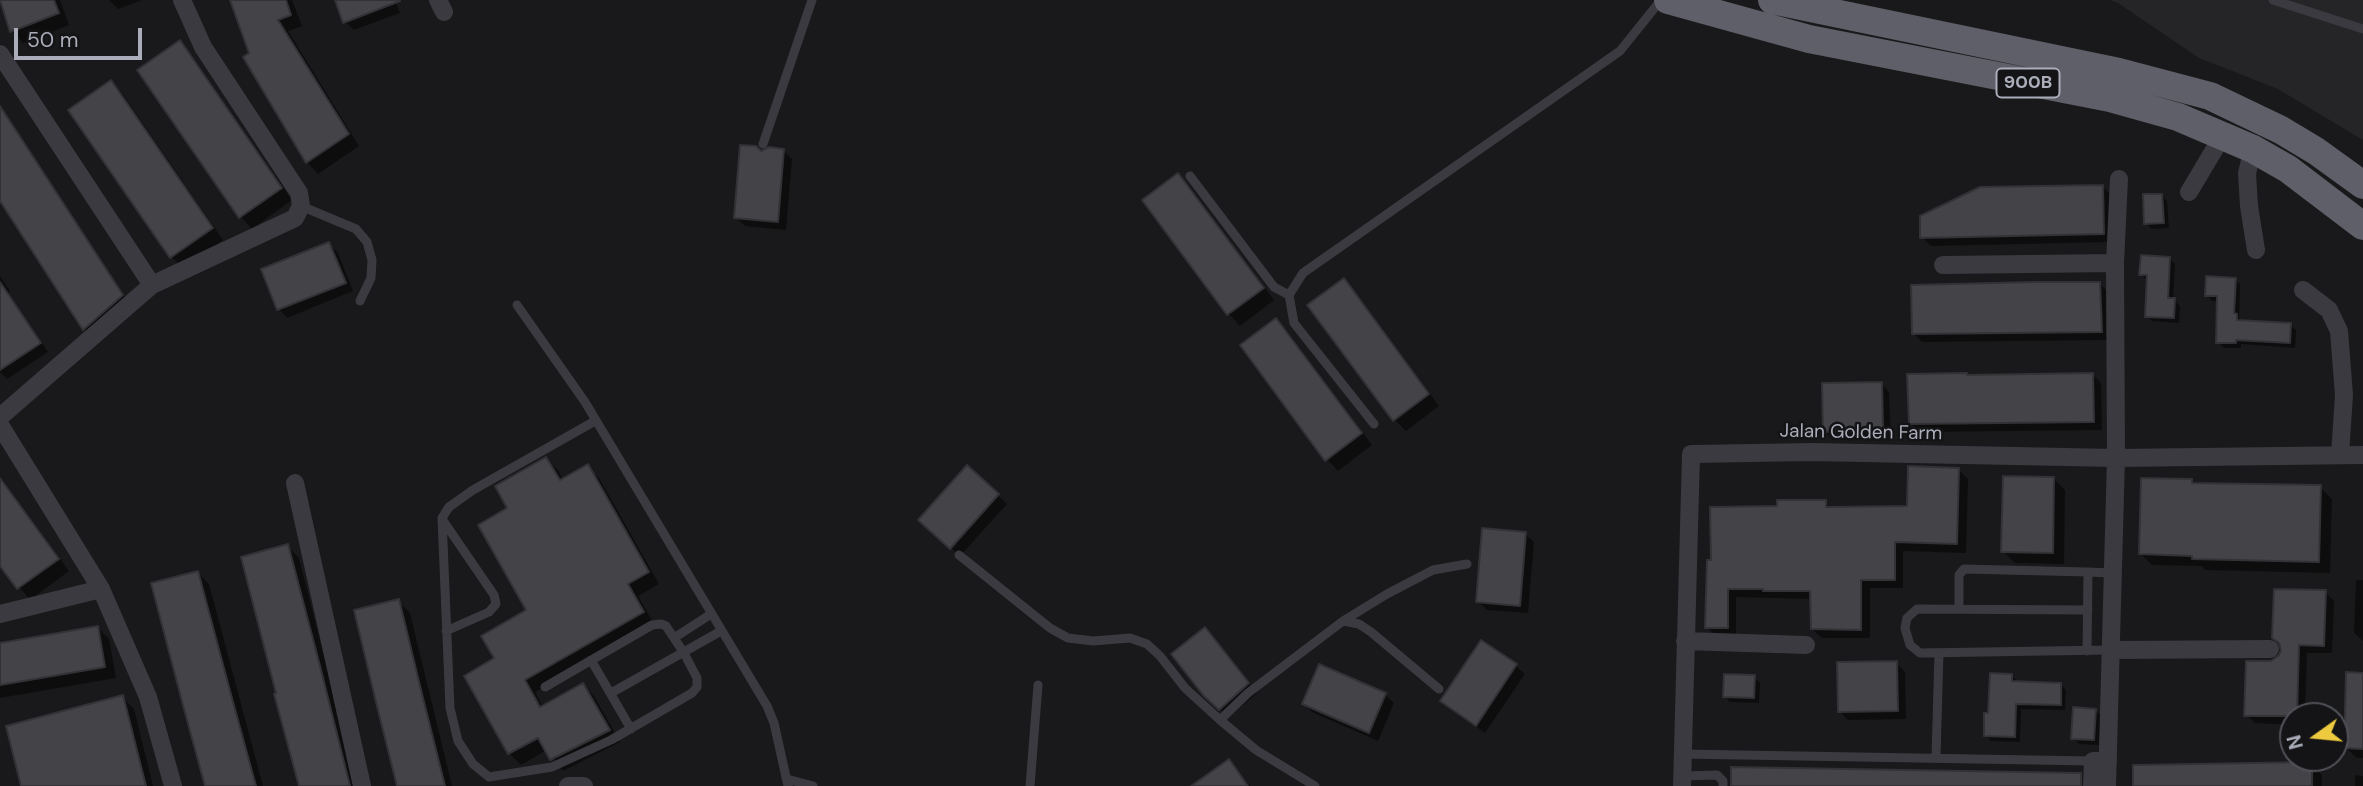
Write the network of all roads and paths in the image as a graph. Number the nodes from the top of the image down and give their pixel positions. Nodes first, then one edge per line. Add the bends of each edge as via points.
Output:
1 (182, 0) edge
2 (812, 0) edge
3 (1661, 0) edge
4 (1668, 0) edge
5 (1772, 0) edge
6 (2273, 0) edge
7 (2363, 29) edge
8 (0, 54) edge
9 (2223, 135) junction
10 (763, 144) dead end
11 (2253, 149) junction
12 (1190, 176) dead end
13 (2119, 179) dead end
14 (2363, 185) edge
15 (2189, 192) dead end
16 (298, 212) junction
17 (2363, 226) edge
18 (2256, 250) dead end
19 (2115, 263) junction
20 (1942, 265) dead end
21 (152, 285) junction
22 (2303, 290) dead end
23 (1289, 295) junction
24 (360, 301) dead end
25 (517, 305) dead end
26 (0, 417) edge
27 (595, 421) junction
28 (1374, 424) dead end
29 (0, 425) edge
30 (2340, 455) junction
31 (2363, 455) edge
32 (2116, 458) junction
33 (295, 483) dead end
34 (442, 518) junction
35 (959, 555) dead end
36 (1467, 565) dead end
37 (2088, 572) junction
38 (2112, 573) junction
39 (101, 589) junction
40 (1959, 609) junction
41 (2088, 610) junction
42 (0, 614) edge
43 (711, 614) junction
44 (1343, 621) junction
45 (446, 631) junction
46 (721, 631) junction
47 (674, 638) junction
48 (1685, 641) junction
49 (1806, 645) dead end
50 (2270, 649) dead end
51 (2110, 650) junction
52 (2087, 651) junction
53 (684, 653) junction
54 (1939, 653) junction
55 (591, 660) junction
56 (1038, 685) dead end
57 (545, 687) dead end
58 (1439, 689) dead end
59 (611, 693) junction
60 (1220, 720) junction
61 (631, 729) junction
62 (1682, 754) junction
63 (1936, 757) junction
64 (2100, 761) junction
65 (1682, 781) edge
66 (787, 783) edge
67 (173, 786) edge
68 (362, 786) edge
69 (568, 786) edge
70 (584, 786) edge
71 (813, 786) edge
72 (1030, 786) edge
73 (1315, 786) edge
74 (1723, 786) edge
75 (2092, 786) edge
76 (2107, 786) edge

1 - 16 street via 203,47 299,193
2 - 10 lane
3 - 23 lane via 1620,51 1303,273
4 - 9 highway, 900B via 1809,39 2110,98
5 - 14 highway via 2119,72 2210,96 2281,130
6 - 7 lane
8 - 21 street
9 - 11 highway, 900B
9 - 15 street
11 - 17 highway, 900B via 2319,190
11 - 18 street via 2248,173
12 - 23 lane via 1274,287
13 - 19 street
16 - 21 street
16 - 24 lane via 356,229 367,242 371,278
19 - 20 street
19 - 32 street
21 - 26 street
22 - 30 street via 2329,310 2339,331
23 - 28 lane via 1294,323
25 - 27 lane
27 - 34 lane via 473,490
27 - 43 lane
29 - 39 street
30 - 31 street, Jalan Golden Farm
30 - 32 street, Jalan Golden Farm
32 - 38 street
32 - 48 street, Jalan Golden Farm via 1691,454
33 - 68 street
34 - 45 lane
34 - 45 lane via 496,604 489,612
35 - 60 lane via 1068,638 1130,638 1147,644
36 - 44 lane via 1433,570
37 - 38 lane
37 - 40 lane via 1964,569 1959,575
37 - 41 lane
38 - 51 street
39 - 42 street
39 - 67 street via 148,697
40 - 41 lane
40 - 54 lane via 1917,609 1907,618 1910,645 1920,653
41 - 52 lane
43 - 46 lane
43 - 47 lane
44 - 58 lane via 1371,632
44 - 60 lane
45 - 61 lane via 450,708 458,741 488,777 552,767
46 - 53 lane
46 - 66 lane via 767,706
47 - 53 lane
47 - 55 lane via 666,626 652,625
48 - 49 street
48 - 62 street, Jalan Golden Farm
50 - 51 street
51 - 52 lane
51 - 64 street
52 - 54 lane
53 - 59 lane
53 - 61 lane via 697,687
54 - 63 lane
55 - 57 lane
55 - 59 lane
56 - 72 lane
59 - 61 lane
60 - 73 lane via 1256,750
62 - 63 lane
62 - 65 street, Jalan Golden Farm
63 - 64 lane
64 - 75 street
64 - 76 street
65 - 74 lane via 1717,775
66 - 71 lane
69 - 70 street

